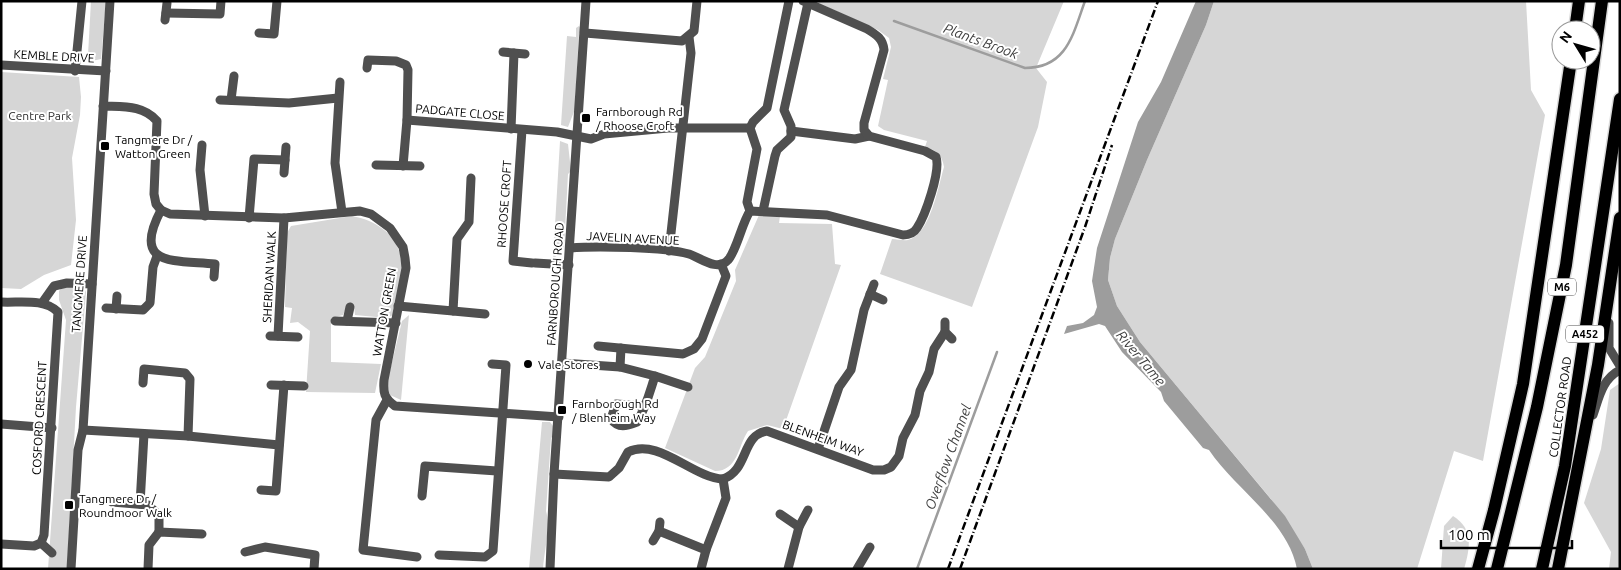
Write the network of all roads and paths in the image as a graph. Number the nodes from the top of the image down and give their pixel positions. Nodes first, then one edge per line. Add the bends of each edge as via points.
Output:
1 (82, 1) edge
2 (110, 1) edge
3 (221, 1) edge
4 (277, 1) edge
5 (586, 1) edge
6 (697, 1) edge
7 (789, 1) edge
8 (1579, 1) edge
9 (1602, 1) edge
10 (805, 2) edge
11 (167, 3) dead end
12 (1576, 20) edge
13 (259, 33) dead end
14 (585, 33) junction
15 (689, 37) junction
16 (503, 52) dead end
17 (514, 54) junction
18 (525, 54) dead end
19 (1, 65) edge
20 (367, 68) dead end
21 (1570, 70) edge
22 (76, 71) junction
23 (106, 71) junction
24 (234, 76) dead end
25 (340, 82) dead end
26 (338, 98) junction
27 (1620, 99) edge
28 (220, 100) dead end
29 (231, 100) junction
30 (103, 106) junction
31 (408, 120) junction
32 (682, 128) junction
33 (750, 128) junction
34 (511, 129) junction
35 (522, 130) junction
36 (791, 131) junction
37 (869, 136) junction
38 (576, 138) junction
39 (202, 144) dead end
40 (286, 147) dead end
41 (285, 160) junction
42 (376, 165) dead end
43 (403, 166) junction
44 (420, 166) dead end
45 (284, 173) dead end
46 (471, 178) dead end
47 (161, 210) junction
48 (750, 211) junction
49 (763, 211) junction
50 (342, 212) junction
51 (205, 216) junction
52 (249, 218) junction
53 (284, 218) junction
54 (1620, 218) edge
55 (570, 248) junction
56 (669, 251) junction
57 (157, 256) junction
58 (721, 264) junction
59 (569, 265) junction
60 (214, 277) dead end
61 (92, 284) junction
62 (874, 284) dead end
63 (870, 294) junction
64 (117, 296) dead end
65 (1610, 298) junction
66 (883, 300) dead end
67 (1, 302) edge
68 (42, 303) junction
69 (398, 306) junction
70 (350, 307) dead end
71 (453, 311) junction
72 (484, 314) dead end
73 (335, 321) dead end
74 (347, 321) junction
75 (945, 322) dead end
76 (396, 323) junction
77 (946, 332) junction
78 (298, 337) dead end
79 (952, 339) dead end
80 (598, 346) dead end
81 (621, 348) junction
82 (562, 363) junction
83 (492, 364) dead end
84 (1598, 365) junction
85 (620, 368) junction
86 (1620, 368) edge
87 (655, 376) junction
88 (142, 383) dead end
89 (271, 385) dead end
90 (284, 385) junction
91 (304, 386) dead end
92 (688, 388) dead end
93 (387, 400) junction
94 (644, 406) dead end
95 (503, 414) junction
96 (559, 418) junction
97 (1, 424) edge
98 (52, 428) junction
99 (83, 430) junction
100 (144, 434) junction
101 (1586, 434) junction
102 (188, 436) junction
103 (279, 445) junction
104 (818, 449) junction
105 (1565, 466) junction
106 (497, 471) junction
107 (554, 474) junction
108 (723, 479) junction
109 (261, 490) dead end
110 (422, 496) dead end
111 (112, 502) dead end
112 (140, 504) junction
113 (808, 510) dead end
114 (780, 514) dead end
115 (799, 527) junction
116 (159, 532) junction
117 (202, 534) dead end
118 (653, 541) dead end
119 (41, 543) junction
120 (1, 544) edge
121 (870, 547) dead end
122 (706, 550) junction
123 (245, 552) dead end
124 (52, 553) dead end
125 (439, 555) dead end
126 (417, 557) dead end
127 (72, 569) edge
128 (148, 569) edge
129 (314, 569) edge
130 (550, 569) edge
131 (701, 569) edge
132 (788, 569) edge
133 (857, 569) edge
134 (1478, 569) edge
135 (1497, 569) edge
136 (1542, 569) edge
137 (1558, 569) edge

1 - 22 street
2 - 23 street, TANGMERE DRIVE
3 - 11 street via 220,14 166,17
4 - 13 street via 274,34
5 - 14 street, FARNBOROUGH ROAD
6 - 15 street via 694,32
7 - 33 street via 767,108
8 - 12 highway
9 - 135 highway, M6 via 1566,264
10 - 36 street via 784,110
10 - 37 street via 867,29 878,35 883,44 864,123 864,130
14 - 15 street via 682,41
14 - 38 street, FARNBOROUGH ROAD
15 - 32 street via 691,53
16 - 17 street
17 - 18 street
17 - 34 street, PADGATE CLOSE
19 - 22 street, KEMBLE DRIVE
20 - 31 street, PADGATE CLOSE via 368,60 396,61 406,65 409,75
21 - 134 highway, M6 via 1524,384
22 - 23 street, KEMBLE DRIVE
23 - 30 street, TANGMERE DRIVE
24 - 29 street
25 - 26 street
26 - 29 street via 289,102
26 - 50 street via 335,163
27 - 105 highway, COLLECTOR ROAD / A452
28 - 29 street
30 - 47 street via 141,109 157,121 154,194
30 - 61 street, TANGMERE DRIVE
31 - 34 street, PADGATE CLOSE
31 - 43 street, PADGATE CLOSE
32 - 33 street
32 - 38 street
32 - 56 street
33 - 48 street via 757,149 747,202
34 - 35 street, PADGATE CLOSE
35 - 38 street, PADGATE CLOSE via 557,132
35 - 59 street, RHOOSE CROFT via 513,261
36 - 37 street via 855,139
36 - 49 street via 790,137 777,150
37 - 49 street via 936,157 938,168 933,186 917,228 912,232 903,235 827,215
38 - 55 street, FARNBOROUGH ROAD
39 - 51 street via 200,170
40 - 41 street
41 - 45 street
41 - 52 street via 254,159
42 - 43 street
43 - 44 street
46 - 71 street via 469,222 457,238
47 - 51 street, WATTON GREEN via 170,214
47 - 57 street via 154,224 151,246
48 - 49 street
48 - 58 street via 729,260
50 - 53 street, WATTON GREEN
50 - 69 street, WATTON GREEN via 360,210 371,214 390,228 403,247 406,268
51 - 52 street, WATTON GREEN
52 - 53 street, WATTON GREEN
53 - 78 street, SHERIDAN WALK via 274,336
54 - 65 highway, A452
55 - 56 street, JAVELIN AVENUE
55 - 59 street, FARNBOROUGH ROAD
56 - 58 street, JAVELIN AVENUE
57 - 60 street via 215,264
57 - 64 street via 147,307 143,310 111,309
58 - 81 street via 726,276 702,339 694,349 683,354
59 - 82 street, FARNBOROUGH ROAD
61 - 68 street via 54,286
61 - 99 street, TANGMERE DRIVE
62 - 63 street
63 - 66 street
63 - 104 street via 857,334 851,370 839,387
65 - 84 highway, A452
65 - 86 street via 1609,348
67 - 68 street
68 - 98 street, COSFORD CRESCENT via 58,312
69 - 71 street
69 - 76 street, WATTON GREEN
70 - 74 street
71 - 72 street
73 - 74 street
74 - 76 street
75 - 77 street
76 - 93 street, WATTON GREEN via 384,380 383,393
77 - 79 street
77 - 104 street, BLENHEIM WAY via 934,349 915,415 903,438 899,456 891,467 873,470
80 - 81 street
81 - 85 street
82 - 85 street
82 - 96 street, FARNBOROUGH ROAD
83 - 95 street via 506,365
84 - 86 street via 1610,364
84 - 101 highway, A452
84 - 105 highway via 1588,377 1576,442
85 - 87 street
86 - 101 street via 1605,383
87 - 92 street
87 - 94 street
88 - 102 street via 144,369 185,373 190,379
89 - 90 street
90 - 91 street
90 - 103 street
93 - 95 street via 395,406
93 - 126 street via 376,420 363,550
95 - 96 street
95 - 106 street
96 - 107 street, FARNBOROUGH ROAD
97 - 98 street
98 - 119 street, COSFORD CRESCENT
99 - 100 street
99 - 127 street, TANGMERE DRIVE via 78,450
100 - 102 street
100 - 112 street
101 - 137 highway, A452
102 - 103 street
103 - 109 street via 276,491
104 - 108 street, BLENHEIM WAY via 767,431 758,432 751,438 737,470
105 - 136 highway, COLLECTOR ROAD / A452
106 - 110 street via 424,466
106 - 125 street via 493,551 485,557
107 - 108 street via 609,477 619,468 628,452 641,448 684,463 707,476
107 - 130 street, FARNBOROUGH ROAD
108 - 122 street via 726,498
111 - 112 street
112 - 116 street via 148,505 159,515
113 - 115 street
114 - 115 street
115 - 132 street
116 - 117 street
116 - 128 street via 149,545
118 - 122 street via 660,526
119 - 120 street via 34,546
119 - 124 street
121 - 133 street
122 - 131 street
123 - 129 street via 265,547 315,554

